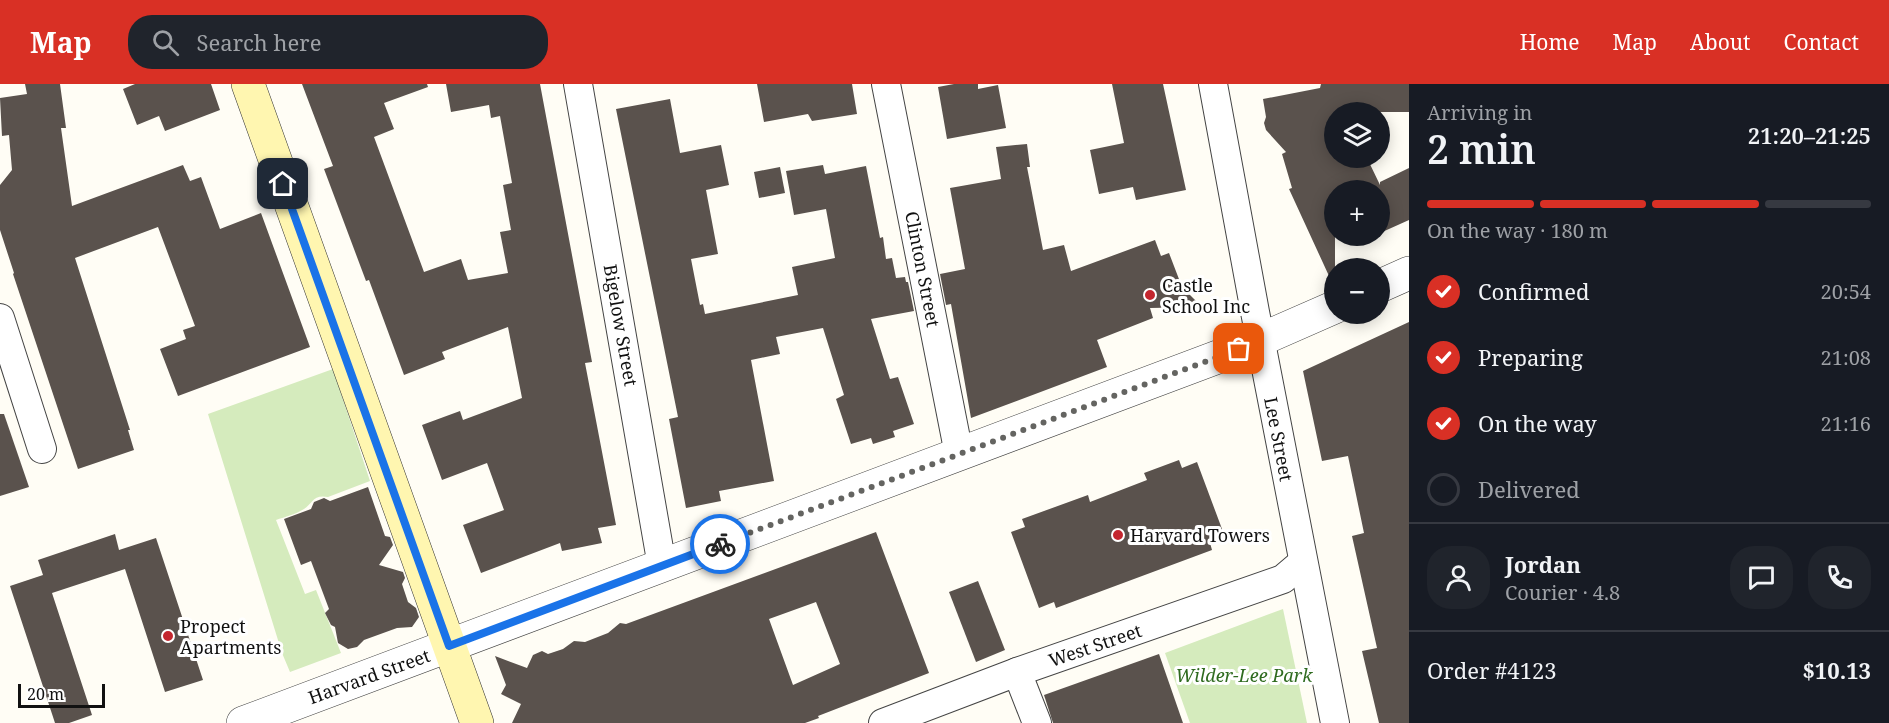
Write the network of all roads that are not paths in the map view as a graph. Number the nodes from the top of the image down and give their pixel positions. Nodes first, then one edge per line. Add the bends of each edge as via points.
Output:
1 (248, 84) edge
2 (578, 84) edge
3 (886, 84) edge
4 (1213, 84) edge
5 (1409, 273) edge
6 (1390, 282) edge
7 (1324, 312) edge
8 (0, 318) edge
9 (1261, 341) junction
10 (42, 449) dead end
11 (959, 454) junction
12 (1303, 562) junction
13 (662, 566) junction
14 (449, 646) junction
15 (1017, 672) junction
16 (243, 723) edge
17 (477, 723) edge
18 (883, 723) edge
19 (1037, 723) edge
20 (1335, 723) edge

1 - 14 main road
2 - 13 street, Bigelow Street
3 - 11 street, Clinton Street
4 - 9 street, Lee Street
5 - 6 street
7 - 9 street, Harvard Street
8 - 10 street
9 - 11 street, Harvard Street
9 - 12 street, Lee Street
11 - 13 street, Harvard Street
12 - 15 street, West Street via 1283,579
12 - 20 street, Lee Street
13 - 14 street, Harvard Street
14 - 16 street, Harvard Street
14 - 17 main road
15 - 18 street, West Street
15 - 19 street

